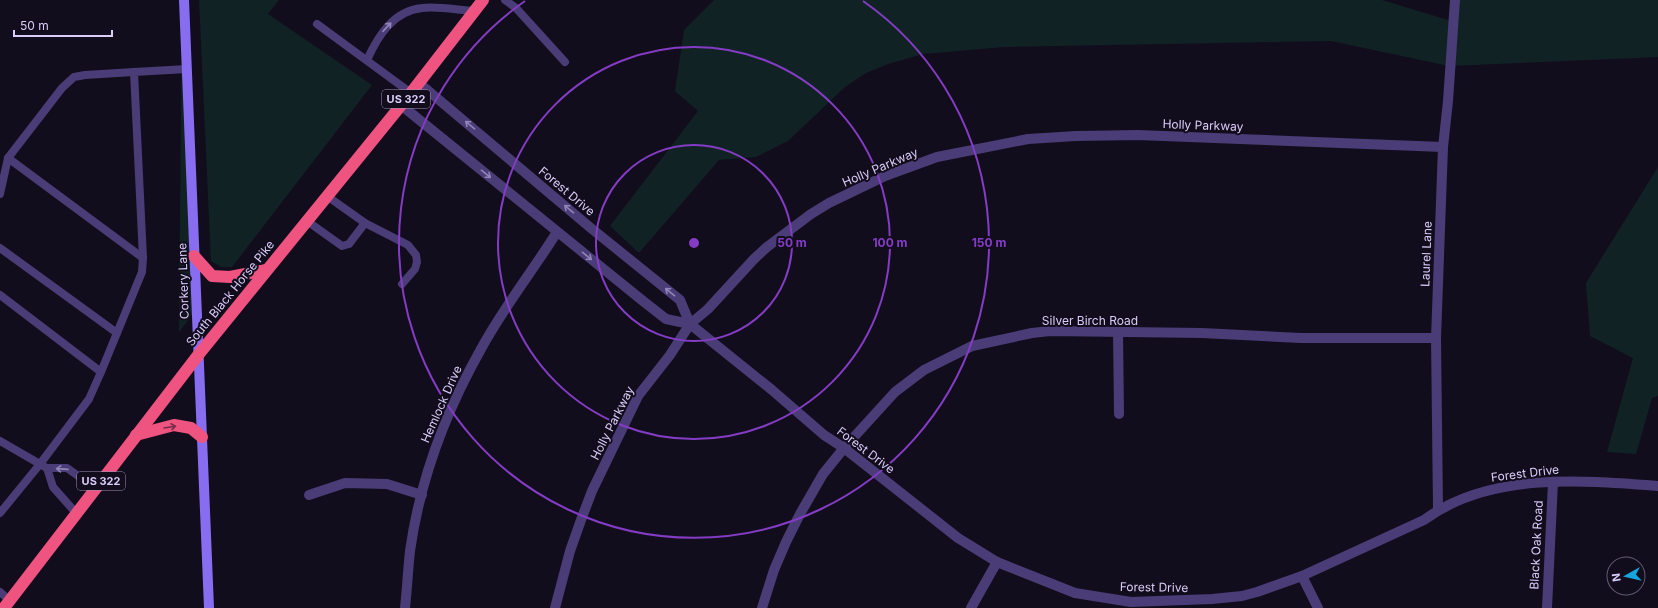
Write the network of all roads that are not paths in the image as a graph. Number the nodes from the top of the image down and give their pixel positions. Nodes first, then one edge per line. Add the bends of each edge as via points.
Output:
1 (184, 0) edge
2 (483, 0) edge
3 (504, 0) edge
4 (1454, 0) edge
5 (474, 11) junction
6 (317, 24) dead end
7 (367, 60) junction
8 (566, 62) dead end
9 (187, 69) junction
10 (134, 72) junction
11 (419, 83) junction
12 (411, 93) junction
13 (401, 105) junction
14 (1443, 147) junction
15 (8, 158) junction
16 (0, 194) edge
17 (327, 196) junction
18 (307, 221) junction
19 (365, 223) junction
20 (557, 232) junction
21 (0, 248) edge
22 (194, 256) junction
23 (143, 258) junction
24 (266, 270) junction
25 (402, 284) dead end
26 (0, 296) edge
27 (690, 324) junction
28 (1118, 332) junction
29 (117, 333) junction
30 (1436, 338) junction
31 (198, 354) junction
32 (101, 372) junction
33 (1119, 414) dead end
34 (136, 435) junction
35 (202, 437) junction
36 (0, 441) edge
37 (844, 448) junction
38 (44, 466) junction
39 (1553, 482) junction
40 (1658, 486) edge
41 (95, 488) junction
42 (309, 495) dead end
43 (422, 495) junction
44 (1438, 509) junction
45 (0, 513) edge
46 (76, 513) junction
47 (997, 562) junction
48 (1302, 576) junction
49 (4, 600) edge
50 (1132, 605) edge
51 (209, 608) edge
52 (405, 608) edge
53 (556, 608) edge
54 (762, 608) edge
55 (971, 608) edge
56 (1318, 608) edge
57 (1547, 608) edge

1 - 9 street, Corkery Lane
2 - 5 highway, South Black Horse Pike / US 322
3 - 8 lane via 516,8
4 - 14 street, Laurel Lane
7 -> 5 lane via 384,30 405,13 423,8
5 - 11 highway, South Black Horse Pike / US 322
6 - 7 lane
7 - 12 lane
9 - 10 lane
9 - 22 street, Corkery Lane
10 - 15 lane via 74,77 62,88
10 - 23 lane
11 - 12 highway, South Black Horse Pike / US 322
27 -> 11 street, Forest Drive via 680,300
12 - 13 highway, South Black Horse Pike / US 322
13 - 17 highway, South Black Horse Pike / US 322
13 -> 20 street, Forest Drive
14 - 27 street, Holly Parkway via 1091,135 1028,139 937,157 884,176 811,214 767,246 708,309
14 - 30 street, Laurel Lane
15 - 16 lane
15 - 23 lane
17 - 18 highway, South Black Horse Pike / US 322
17 - 19 lane
18 - 19 lane via 342,246 350,244
18 - 24 highway, South Black Horse Pike / US 322
19 - 25 lane via 408,245 416,254 415,269
20 -> 27 street, Forest Drive via 666,319
20 - 43 street, Hemlock Drive via 480,349 440,434
21 - 29 lane
22 - 24 highway via 212,276 230,277
22 - 31 street, Corkery Lane
23 - 29 lane via 142,272
24 - 31 highway, South Black Horse Pike / US 322
26 - 32 lane
27 - 37 street, Forest Drive via 824,435
27 - 53 street, Holly Parkway via 638,396 601,472 570,551
28 - 30 street, Silver Birch Road via 1301,338
28 - 33 street
28 - 37 street, Silver Birch Road via 1050,331 972,346 924,370 895,392
29 - 32 lane
30 - 44 street, Laurel Lane
31 - 34 highway, South Black Horse Pike / US 322
31 - 35 street, Corkery Lane
32 - 38 lane via 89,399
34 -> 35 highway via 174,425 191,428
34 - 41 highway, South Black Horse Pike / US 322
35 - 51 street, Corkery Lane
36 - 38 lane
37 - 47 street, Forest Drive via 958,538
37 - 54 street, Silver Birch Road via 823,474 800,514 774,570
41 -> 38 lane via 68,468
38 - 45 lane
38 - 46 lane via 53,487
39 - 40 street, Forest Drive via 1580,480
39 - 44 street, Forest Drive via 1504,486
39 - 57 street, Black Oak Road
41 - 46 highway, South Black Horse Pike / US 322
42 - 43 street via 345,483 387,484
43 - 52 street, Hemlock Drive via 410,552
44 - 48 street, Forest Drive via 1424,520
46 - 49 highway, South Black Horse Pike / US 322
47 - 50 street, Forest Drive via 1075,593
47 - 55 street
48 - 50 street, Forest Drive via 1258,592 1227,598
48 - 56 street

